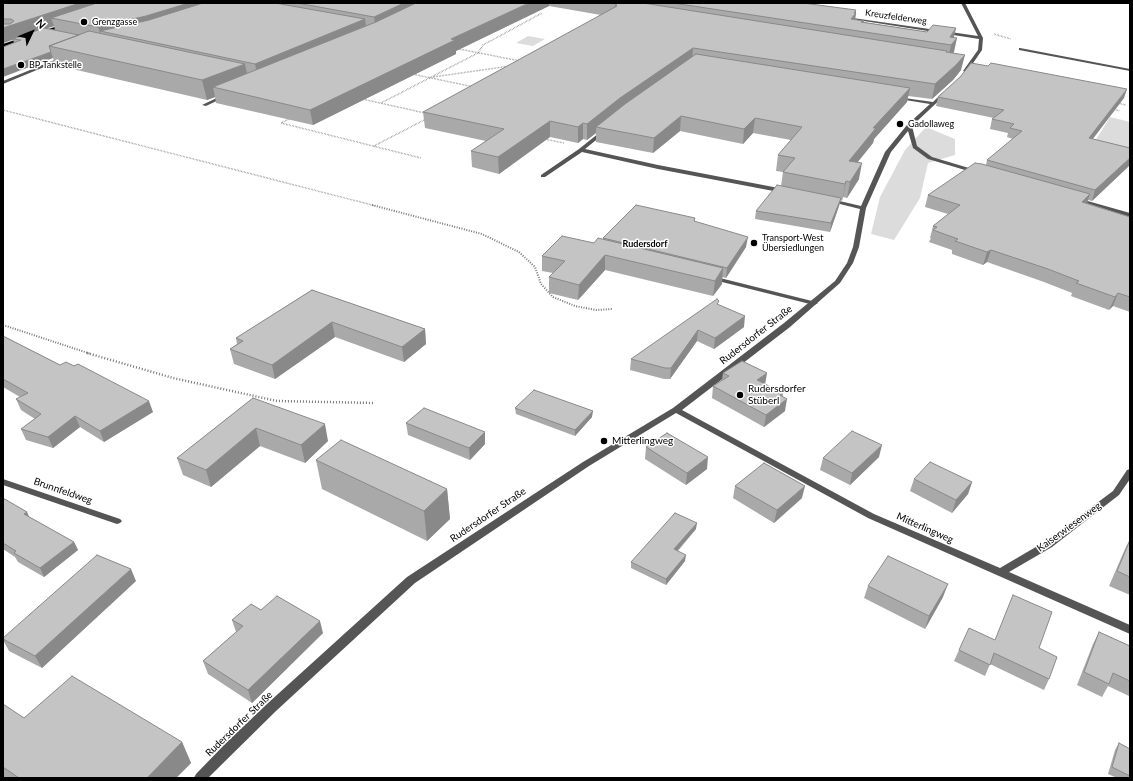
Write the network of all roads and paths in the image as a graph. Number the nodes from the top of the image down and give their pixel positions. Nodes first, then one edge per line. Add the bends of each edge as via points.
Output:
1 (963, 3) edge
2 (542, 13) dead end
3 (65, 19) edge
4 (848, 19) edge
5 (73, 23) edge
6 (43, 26) edge
7 (504, 28) edge
8 (511, 30) junction
9 (46, 32) junction
10 (60, 34) edge
11 (980, 35) junction
12 (3, 46) edge
13 (456, 49) edge
14 (1020, 49) dead end
15 (1032, 51) junction
16 (478, 53) junction
17 (68, 57) edge
18 (522, 62) edge
19 (514, 65) edge
20 (1130, 70) edge
21 (408, 73) edge
22 (961, 77) edge
23 (430, 78) junction
24 (3, 83) edge
25 (476, 87) edge
26 (949, 89) edge
27 (231, 94) edge
28 (894, 97) edge
29 (358, 98) edge
30 (380, 103) junction
31 (933, 103) junction
32 (1117, 103) edge
33 (1126, 105) edge
34 (204, 106) edge
35 (1112, 109) edge
36 (3, 110) edge
37 (1120, 111) edge
38 (426, 113) edge
39 (295, 117) edge
40 (427, 118) dead end
41 (610, 126) edge
42 (909, 126) junction
43 (539, 138) edge
44 (374, 146) junction
45 (581, 150) junction
46 (421, 158) dead end
47 (984, 173) edge
48 (543, 176) dead end
49 (792, 193) edge
50 (1068, 198) edge
51 (822, 199) edge
52 (863, 208) junction
53 (1130, 216) edge
54 (701, 275) edge
55 (814, 303) junction
56 (612, 309) dead end
57 (3, 325) edge
58 (373, 404) dead end
59 (676, 410) junction
60 (1130, 472) edge
61 (3, 482) edge
62 (117, 521) dead end
63 (1000, 573) junction
64 (1130, 630) edge
65 (200, 778) edge

1 - 11 street
2 - 8 path
3 - 6 main road
4 - 11 street, Kreuzfelderweg
5 - 9 main road
7 - 8 path
8 - 16 path via 484,45
9 - 10 street
9 - 12 main road
11 - 15 path via 1005,36
11 - 22 street via 980,50 966,66
13 - 16 path
14 - 15 street
15 - 20 street
16 - 18 path
16 - 23 path
17 - 24 street
19 - 23 path
21 - 23 path
23 - 25 path
23 - 30 path
26 - 31 street, Rudersdorfer Straße
27 - 34 street
28 - 31 street
29 - 30 path
30 - 38 path
31 - 42 street, Rudersdorfer Straße
32 - 33 path
35 - 37 path
36 - 56 path via 482,234 519,252 535,267 540,284 553,297 575,306 596,310
39 - 44 path via 281,124
40 - 44 path
41 - 45 street
42 - 47 street via 915,147 930,158
42 - 52 street, Rudersdorfer Straße via 888,152
43 - 45 path via 570,144
44 - 46 path
45 - 48 street
45 - 49 street
50 - 53 street
51 - 52 street
52 - 55 street, Rudersdorfer Straße via 856,247 850,263 838,282
54 - 55 street, Rudersdorfer Straße
55 - 59 street, Rudersdorfer Straße
57 - 58 path via 173,378 277,401
59 - 63 street, Mitterlingweg via 871,516
59 - 65 street, Rudersdorfer Straße via 586,464 411,580 228,748
60 - 63 street, Kaiserwiesenweg via 1116,493 1050,544
61 - 62 street, Brunnfeldweg
63 - 64 street, Mitterlingweg

